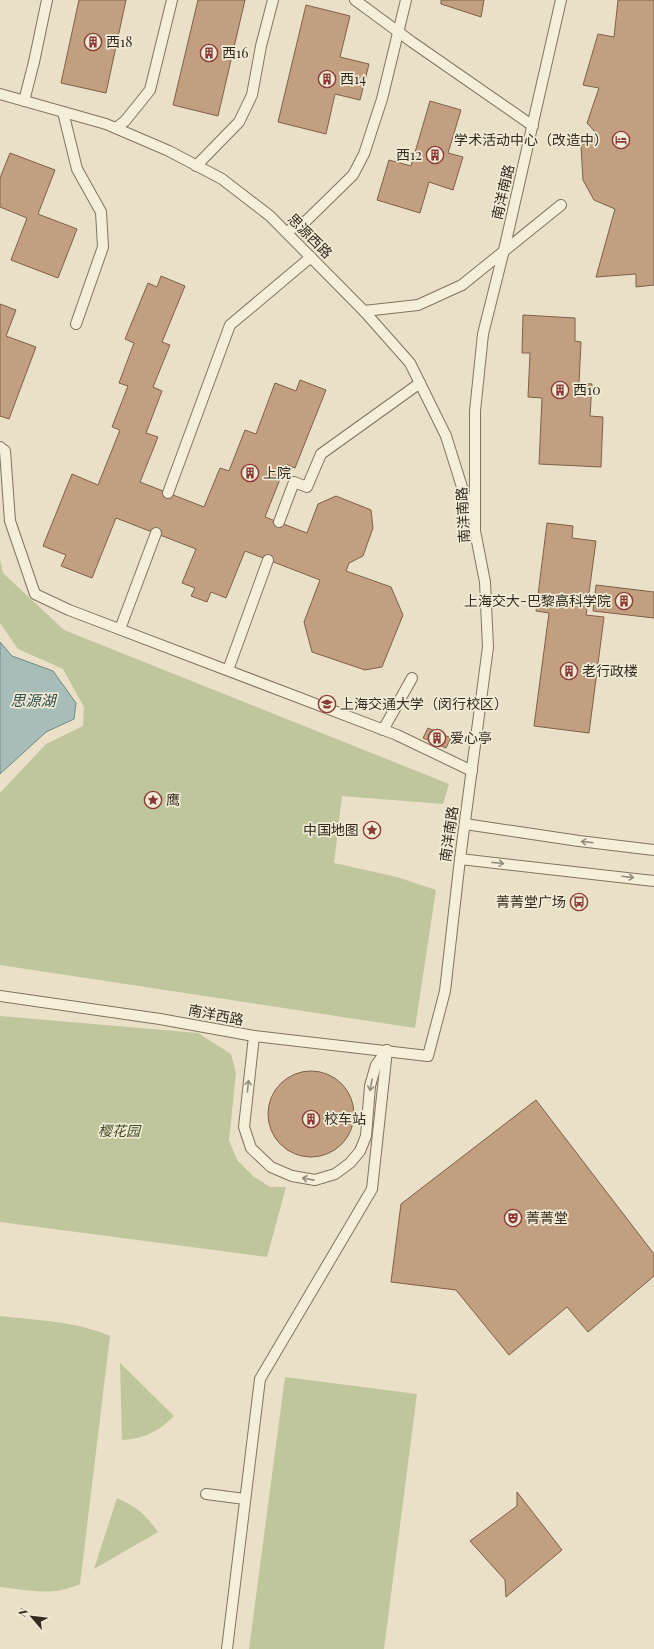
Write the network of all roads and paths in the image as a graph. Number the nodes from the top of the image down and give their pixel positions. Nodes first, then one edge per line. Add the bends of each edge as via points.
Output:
1 (47, 0) edge
2 (172, 0) edge
3 (273, 0) edge
4 (355, 0) edge
5 (406, 0) edge
6 (561, 0) edge
7 (398, 31) junction
8 (0, 94) edge
9 (24, 101) junction
10 (63, 112) junction
11 (533, 126) junction
12 (116, 128) junction
13 (196, 166) junction
14 (560, 205) dead end
15 (286, 232) junction
16 (504, 250) junction
17 (311, 257) junction
18 (364, 310) junction
19 (76, 324) dead end
20 (420, 383) junction
21 (0, 447) edge
22 (168, 493) dead end
23 (279, 522) dead end
24 (475, 531) junction
25 (156, 533) dead end
26 (268, 560) dead end
27 (120, 629) junction
28 (228, 670) junction
29 (412, 678) dead end
30 (383, 730) junction
31 (472, 771) junction
32 (465, 824) junction
33 (654, 850) edge
34 (460, 859) junction
35 (654, 881) edge
36 (0, 996) edge
37 (254, 1036) junction
38 (388, 1050) junction
39 (428, 1056) joint
40 (206, 1494) dead end
41 (245, 1499) junction
42 (227, 1649) edge

1 - 9 lane
2 - 12 lane via 150,90 125,121
3 - 13 lane via 252,95 239,122
4 - 7 lane
5 - 7 lane
6 - 11 lane, 南洋南路
7 - 11 lane
7 - 15 lane via 382,99 364,154 353,175 307,220
8 - 9 lane, 思源西路
9 - 10 lane, 思源西路
10 - 12 lane, 思源西路
10 - 19 lane via 77,169 101,212 103,247
11 - 16 lane, 南洋南路
12 - 13 lane, 思源西路
13 - 15 lane, 思源西路 via 222,179 270,216
14 - 16 lane
15 - 17 lane, 思源西路
16 - 18 lane via 462,285 418,305
16 - 24 lane, 南洋南路 via 483,334 475,411
17 - 18 lane, 思源西路
17 - 22 lane via 230,325
18 - 20 lane, 思源西路 via 410,363
20 - 23 lane via 321,454 307,487 294,482
20 - 24 lane, 思源西路 via 446,436
21 - 27 lane via 5,451 10,521 35,594
24 - 31 lane, 南洋南路 via 485,582 488,647
25 - 27 lane
26 - 28 lane
27 - 28 lane
28 - 30 lane
29 - 30 lane
30 - 31 lane
31 - 32 lane, 南洋南路
33 -> 32 lane
32 - 34 lane, 南洋南路
34 -> 35 lane
34 - 39 lane, 南洋南路 via 445,991
36 - 37 lane, 南洋西路 via 160,1019
37 - 38 lane, 南洋西路
38 -> 37 lane via 376,1065 370,1086 366,1136 360,1151 350,1163 335,1174 315,1180 292,1176 271,1167 251,1148 244,1127
38 - 39 lane, 南洋西路
38 - 41 lane via 372,1189 260,1379
40 - 41 lane
41 - 42 lane

